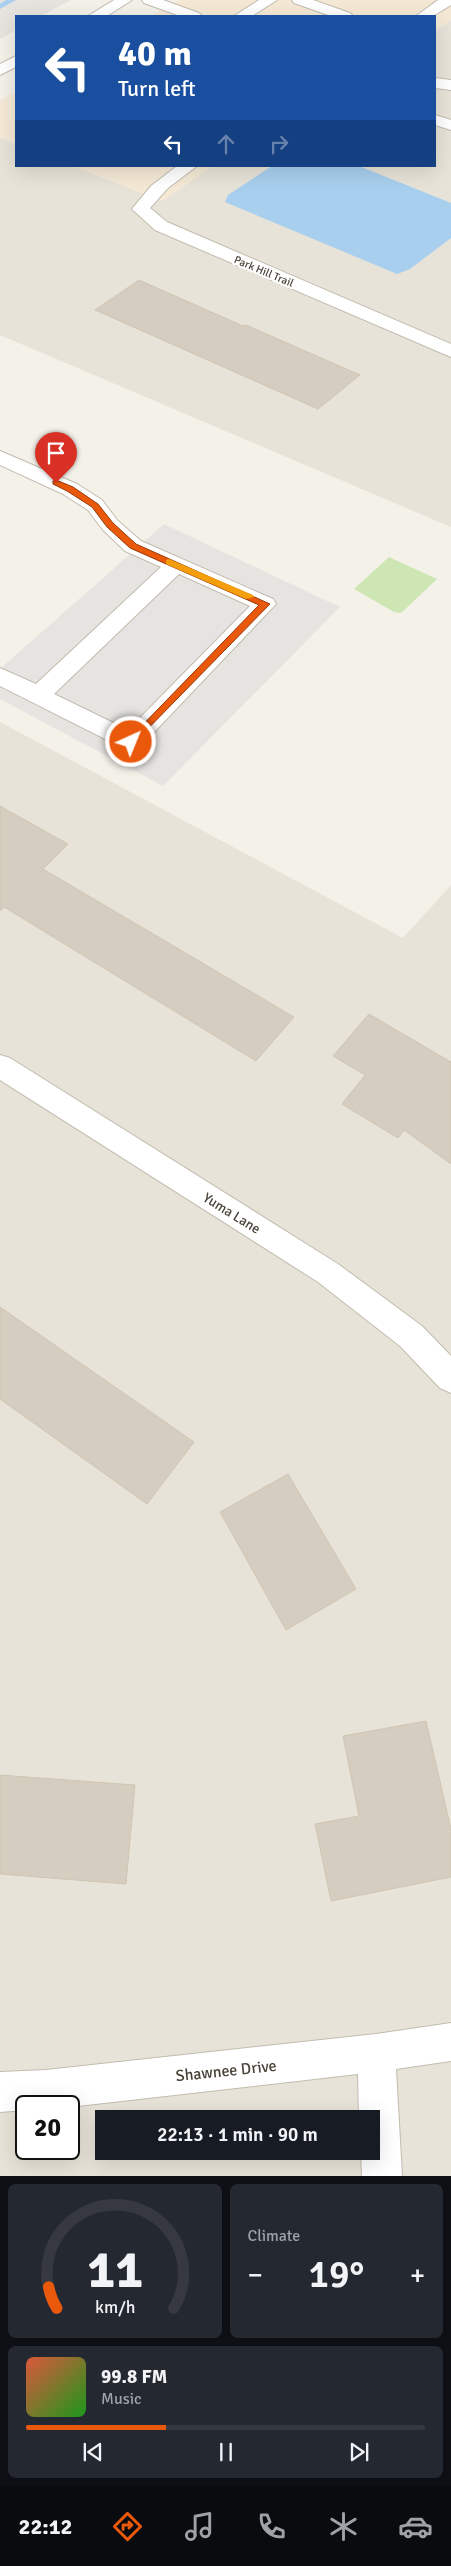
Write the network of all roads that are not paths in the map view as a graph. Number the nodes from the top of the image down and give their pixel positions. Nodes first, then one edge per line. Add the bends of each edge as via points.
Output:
1 (124, 0) edge
2 (149, 0) edge
3 (270, 0) edge
4 (299, 0) edge
5 (448, 0) edge
6 (98, 15) edge
7 (191, 15) edge
8 (244, 15) edge
9 (342, 15) edge
10 (424, 15) edge
11 (15, 62) edge
12 (0, 70) edge
13 (436, 83) edge
14 (451, 85) edge
15 (436, 120) edge
16 (451, 125) edge
17 (188, 167) edge
18 (451, 351) edge
19 (0, 457) edge
20 (176, 565) junction
21 (0, 676) edge
22 (39, 695) junction
23 (0, 1066) edge
24 (451, 1378) edge
25 (451, 2042) edge
26 (376, 2053) junction
27 (0, 2092) edge
28 (382, 2176) edge

1 - 6 street
2 - 7 street
3 - 8 street
4 - 9 street
5 - 10 street
11 - 12 street
13 - 14 street
15 - 16 street
17 - 18 street, Park Hill Trail via 156,188 141,209 161,226
19 - 20 street via 70,489 95,506 133,546
20 - 22 street
20 - 22 street via 266,604 131,742
21 - 22 street
23 - 24 street, Yuma Lane via 328,1273 411,1336
25 - 26 street, Shawnee Drive
26 - 27 street, Shawnee Drive via 46,2090
26 - 28 street

